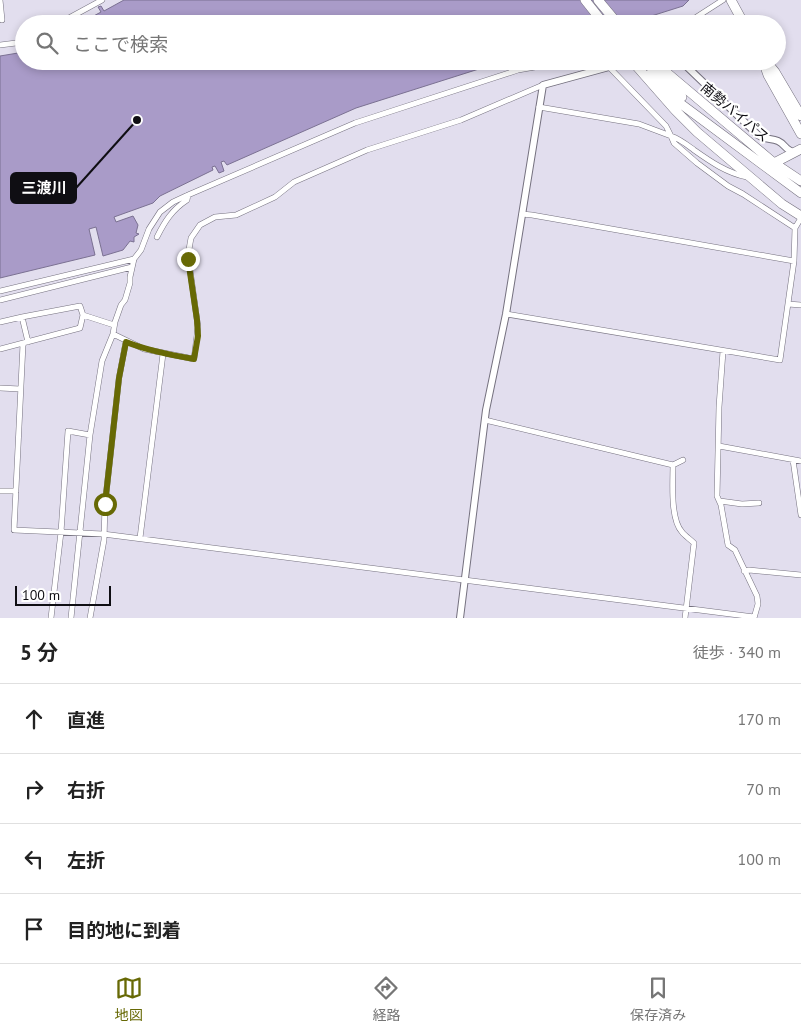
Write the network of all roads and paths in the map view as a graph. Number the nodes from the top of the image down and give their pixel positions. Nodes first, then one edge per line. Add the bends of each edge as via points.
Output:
1 (0, 0) edge
2 (102, 0) edge
3 (585, 0) edge
4 (598, 0) edge
5 (724, 0) edge
6 (731, 0) edge
7 (74, 15) edge
8 (597, 15) edge
9 (610, 15) edge
10 (700, 15) edge
11 (739, 15) edge
12 (2, 20) dead end
13 (15, 44) edge
14 (0, 46) edge
15 (518, 70) edge
16 (589, 70) edge
17 (614, 70) edge
18 (640, 70) edge
19 (647, 70) edge
20 (657, 70) edge
21 (664, 70) edge
22 (690, 70) edge
23 (767, 70) edge
24 (773, 70) edge
25 (543, 85) junction
26 (539, 107) junction
27 (801, 116) edge
28 (801, 134) edge
29 (671, 136) junction
30 (730, 141) junction
31 (782, 145) junction
32 (798, 151) edge
33 (776, 162) junction
34 (750, 177) junction
35 (801, 181) edge
36 (801, 193) edge
37 (188, 195) junction
38 (522, 214) junction
39 (801, 217) edge
40 (795, 228) junction
41 (158, 237) dead end
42 (134, 259) junction
43 (794, 261) junction
44 (132, 267) junction
45 (0, 291) edge
46 (0, 300) edge
47 (788, 304) junction
48 (801, 305) edge
49 (506, 314) junction
50 (83, 315) junction
51 (22, 317) junction
52 (0, 322) edge
53 (114, 325) junction
54 (114, 335) junction
55 (126, 342) junction
56 (25, 343) junction
57 (0, 349) edge
58 (723, 351) junction
59 (163, 354) junction
60 (0, 388) edge
61 (20, 389) junction
62 (485, 420) junction
63 (90, 435) junction
64 (719, 446) junction
65 (683, 460) dead end
66 (793, 460) junction
67 (801, 461) edge
68 (673, 465) junction
69 (0, 490) edge
70 (16, 491) junction
71 (720, 501) junction
72 (758, 503) dead end
73 (801, 515) edge
74 (61, 532) junction
75 (82, 534) junction
76 (103, 534) junction
77 (140, 538) junction
78 (744, 572) junction
79 (801, 575) edge
80 (465, 580) junction
81 (686, 608) junction
82 (51, 618) edge
83 (71, 618) edge
84 (90, 618) edge
85 (460, 618) edge
86 (685, 618) edge
87 (754, 618) edge

1 - 12 street
2 - 7 street
3 - 8 highway
4 - 9 highway
5 - 10 street
6 - 11 highway
13 - 14 street
15 - 37 street via 355,123
16 - 25 street
17 - 29 street via 666,126
18 - 34 highway via 697,132
19 - 30 highway via 681,104
20 - 30 highway
21 - 33 highway, 南勢バイパス
22 - 31 street via 758,135 777,140
23 - 28 highway
24 - 27 highway
25 - 26 street
25 - 59 street via 460,120 367,150 294,182 281,193 236,215 215,217 200,225 190,238 188,255 198,336 194,359
26 - 29 street via 638,124
26 - 38 street
29 - 34 street via 680,138 731,173
29 - 40 street via 674,143 728,186
30 - 36 highway
31 - 32 street via 789,152
31 - 33 street via 782,154
32 - 33 highway
33 - 35 highway, 南勢バイパス
34 - 39 highway
37 - 41 street via 187,200 166,218
37 - 42 street via 160,212
38 - 43 street
38 - 49 street
39 - 40 street
40 - 43 street
42 - 44 street
42 - 45 street
43 - 47 street
44 - 46 street
44 - 53 street via 125,300
47 - 48 street
47 - 58 street via 780,360
49 - 58 street
49 - 62 street
50 - 51 street via 80,306
50 - 53 street
50 - 56 street via 80,328
51 - 52 street
51 - 56 street
53 - 54 street
54 - 55 street
54 - 63 street via 102,361
55 - 59 street
55 - 76 street via 119,378
56 - 57 street
56 - 61 street
58 - 64 street
59 - 77 street
60 - 61 street
61 - 70 street
62 - 68 street
62 - 80 street
63 - 74 street via 68,430
63 - 75 street
64 - 66 street
64 - 71 street via 716,464
65 - 68 street
66 - 67 street
66 - 73 street
68 - 81 street via 676,516 682,533 694,543
69 - 70 street
70 - 74 street via 14,530
71 - 72 street
71 - 78 street via 728,545 734,550
74 - 75 street
74 - 82 street
75 - 76 street
75 - 83 street
76 - 77 street
76 - 84 street
77 - 80 street
78 - 79 street
78 - 87 street via 757,596
80 - 81 street
80 - 85 street
81 - 86 street
81 - 87 street

